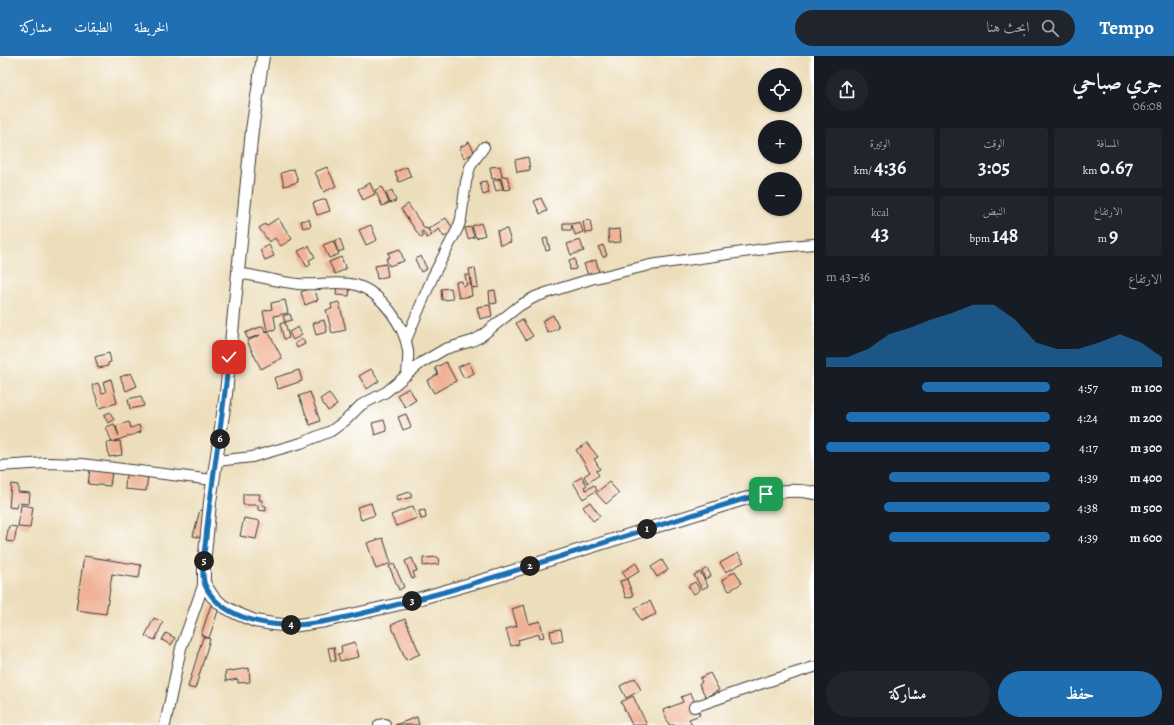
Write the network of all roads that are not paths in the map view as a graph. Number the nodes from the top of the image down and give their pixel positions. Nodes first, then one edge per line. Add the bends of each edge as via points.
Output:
1 (263, 56) edge
2 (484, 147) dead end
3 (814, 244) edge
4 (238, 273) junction
5 (406, 340) junction
6 (407, 375) junction
7 (216, 461) junction
8 (0, 466) edge
9 (213, 480) junction
10 (814, 494) edge
11 (204, 583) junction
12 (814, 667) edge
13 (694, 708) dead end
14 (165, 725) edge

1 - 4 street via 252,130
2 - 5 street via 470,167 458,228 433,276
3 - 6 street via 650,265 552,290 518,306 480,337 445,349
4 - 5 street via 299,284 354,284 388,307
4 - 7 street via 226,394
5 - 6 street via 409,352
6 - 7 street via 386,392 361,405 331,431 252,457
7 - 9 street
8 - 9 street via 82,464
9 - 11 street
10 - 11 street via 799,491 782,492 744,499 404,604 292,626 255,621 238,614 212,596
11 - 14 street via 181,648
12 - 13 street

